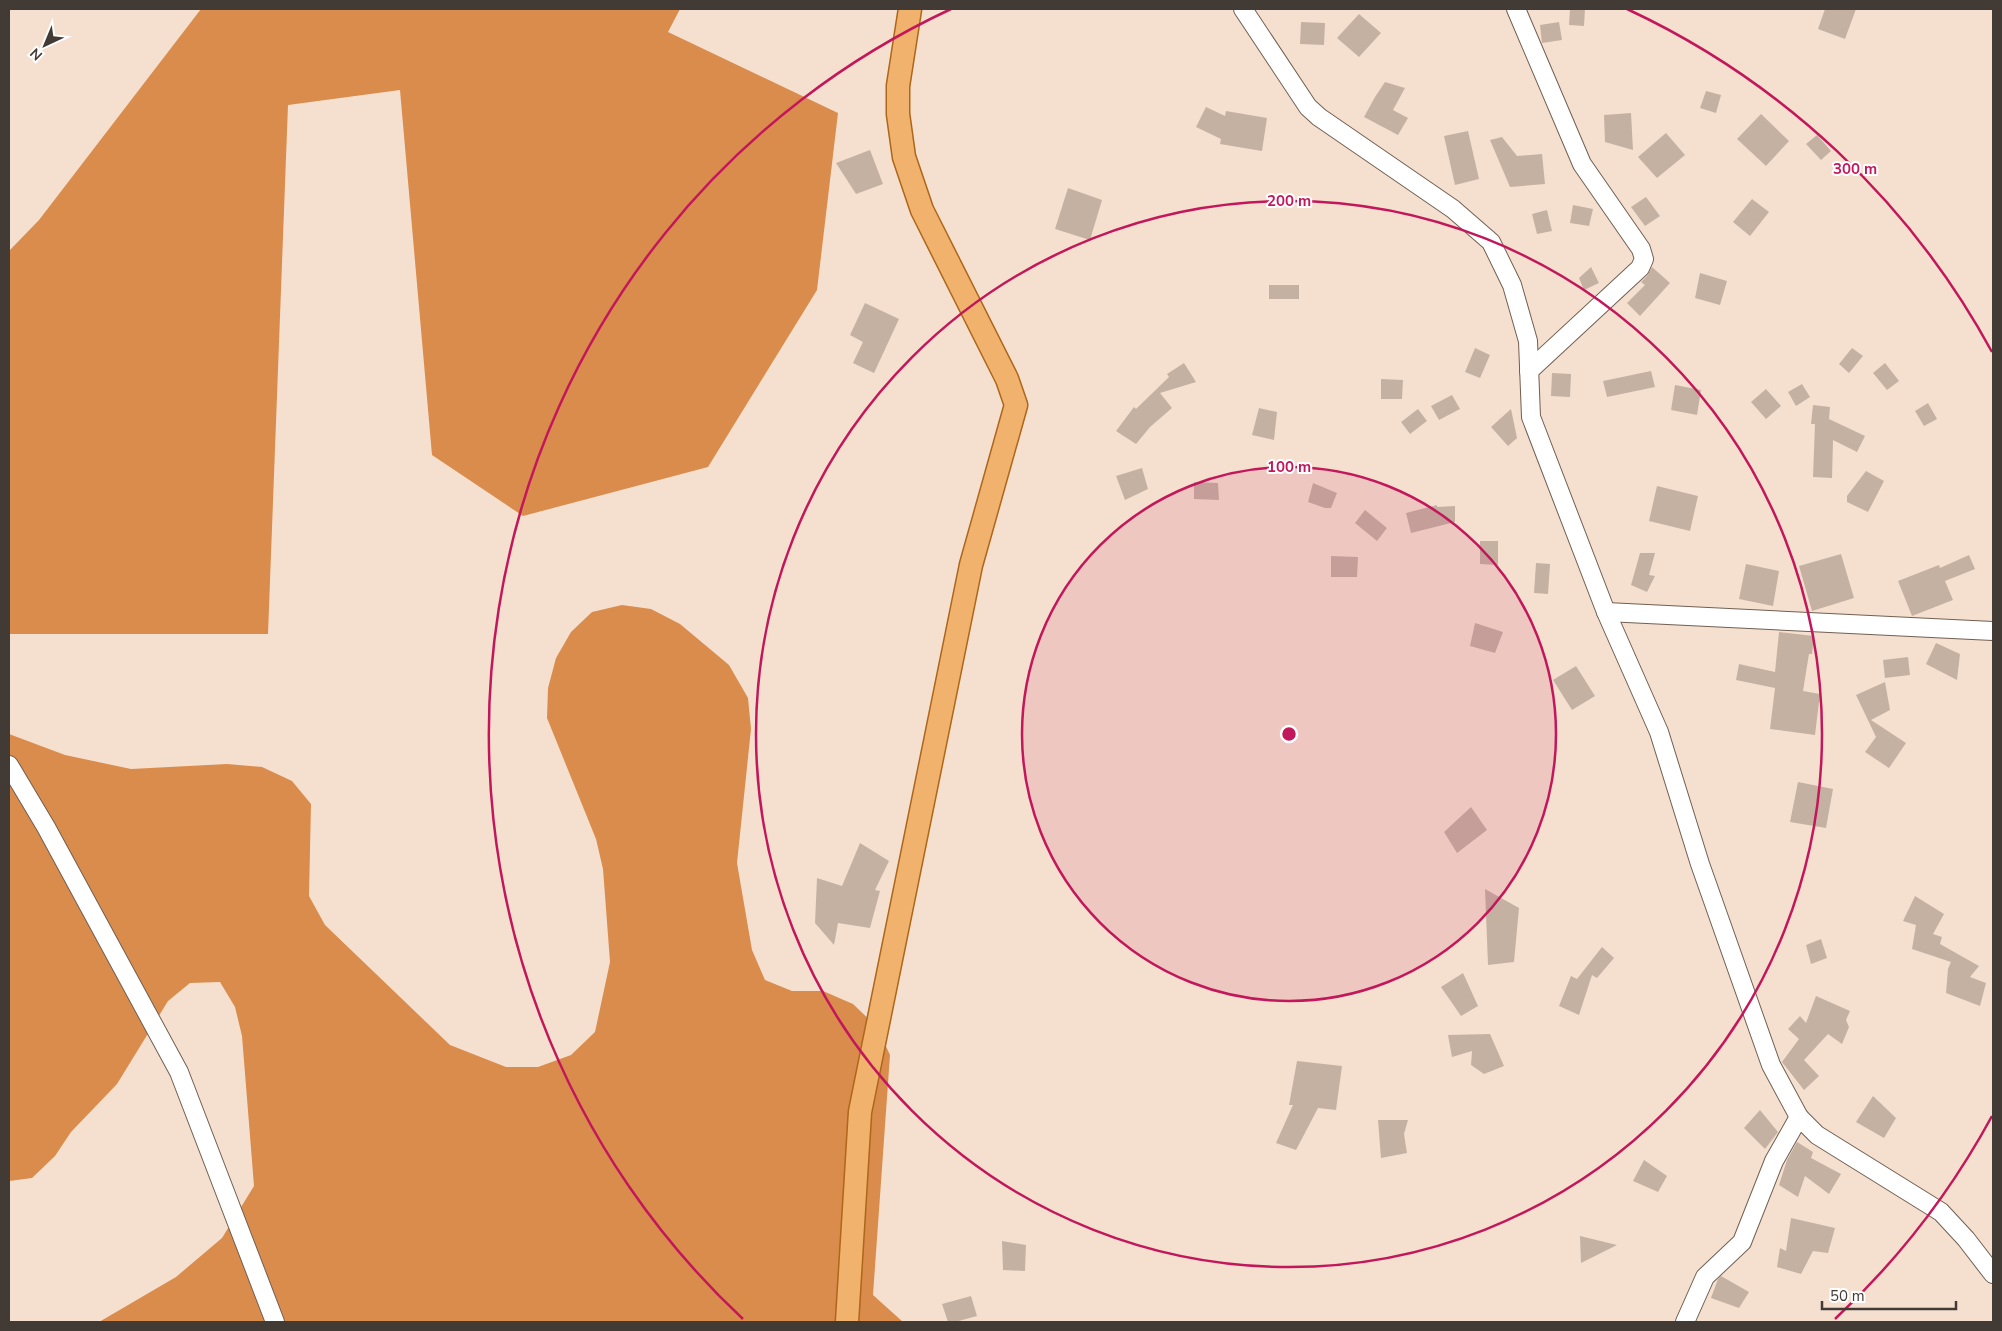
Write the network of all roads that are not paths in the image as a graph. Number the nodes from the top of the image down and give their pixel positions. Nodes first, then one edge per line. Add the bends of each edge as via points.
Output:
1 (910, 9) edge
2 (1243, 9) edge
3 (1516, 9) edge
4 (1529, 371) junction
5 (1606, 612) junction
6 (1993, 631) edge
7 (9, 765) edge
8 (1799, 1116) junction
9 (1993, 1274) edge
10 (275, 1322) edge
11 (847, 1322) edge
12 (1685, 1322) edge

1 - 11 main road via 898,86 904,157 922,210 1008,379 1016,404 971,565 860,1112
2 - 4 street via 1308,107 1453,209 1491,242 1512,285 1528,341
3 - 4 street via 1582,164 1641,249 1644,259 1640,268
4 - 5 street via 1530,417
5 - 6 street
5 - 8 street via 1659,732 1700,864 1771,1065
7 - 10 street via 179,1072
8 - 9 street via 1817,1135 1941,1212
8 - 12 street via 1774,1161 1742,1242 1705,1277

